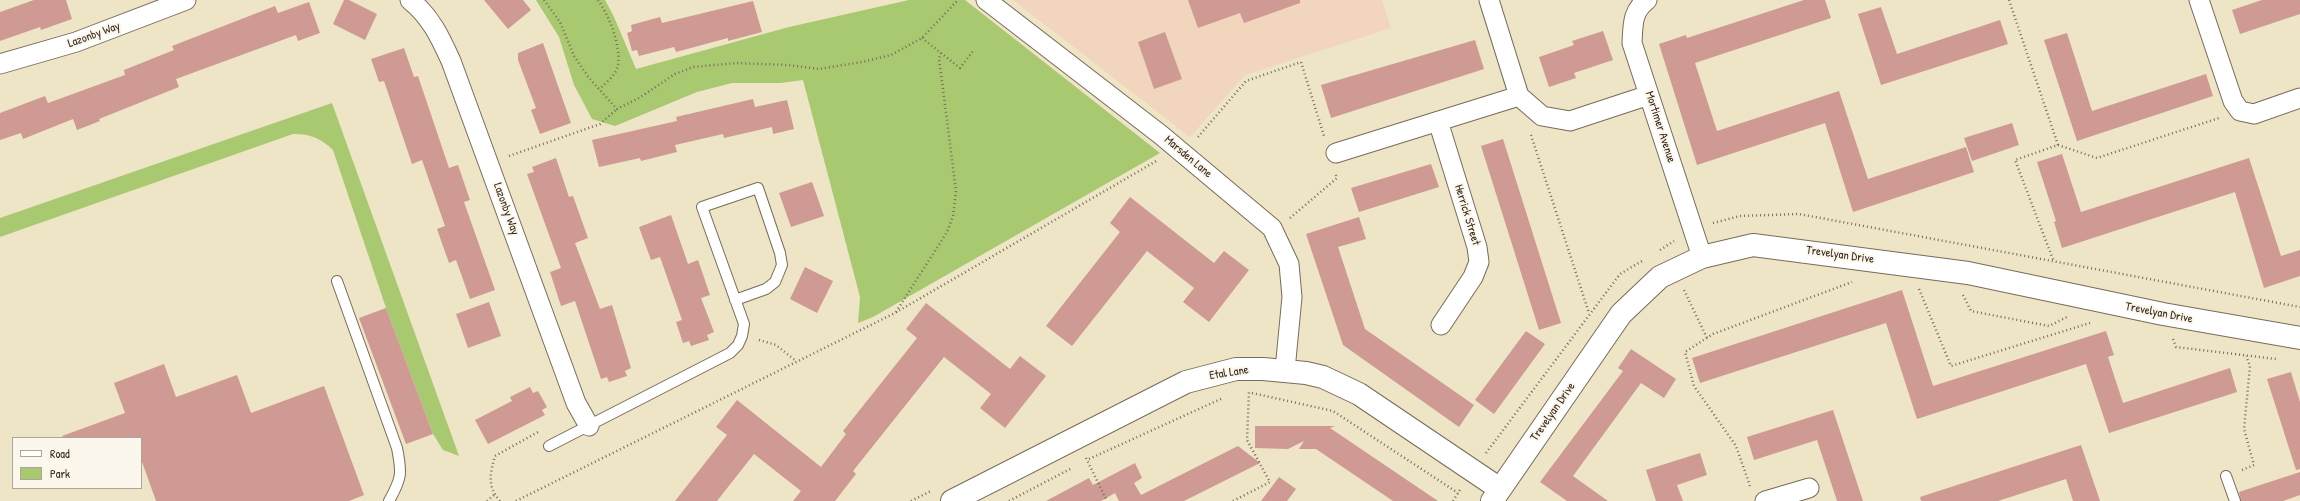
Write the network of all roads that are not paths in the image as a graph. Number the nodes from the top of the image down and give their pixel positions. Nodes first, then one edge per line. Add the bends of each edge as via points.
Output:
1 (186, 0) edge
2 (410, 0) edge
3 (986, 0) edge
4 (1489, 0) edge
5 (1647, 0) edge
6 (2199, 0) edge
7 (0, 64) edge
8 (1650, 95) junction
9 (1519, 96) junction
10 (2300, 98) edge
11 (1438, 121) junction
12 (1331, 153) road end
13 (1702, 257) junction
14 (337, 281) dead end
15 (735, 300) junction
16 (1441, 325) dead end
17 (2300, 338) edge
18 (1286, 370) junction
19 (588, 426) junction
20 (549, 446) road end
21 (2226, 476) road end
22 (1809, 488) dead end
23 (1496, 495) edge
24 (949, 497) edge
25 (390, 501) edge
26 (1765, 501) edge
27 (2235, 501) edge

1 - 7 street, Lazonby Way via 76,42
2 - 19 street, Lazonby Way via 424,11 436,28 451,61 576,403
3 - 18 street, Marsden Lane via 1182,152 1272,228 1289,264 1292,297
4 - 9 street
5 - 8 street, Mortimer Avenue via 1637,7 1632,42
6 - 10 street via 2233,101 2240,111 2254,114
8 - 9 street via 1570,121 1542,116
8 - 13 street, Mortimer Avenue
9 - 11 street
11 - 12 street
11 - 16 street, Herrick Street via 1477,247 1479,262 1473,277
13 - 17 street, Trevelyan Drive via 1754,245 1826,253 1968,273 2163,314
13 - 23 street, Trevelyan Drive via 1660,277 1621,314
14 - 25 lane via 398,448 402,470
15 - 15 lane via 766,289 775,282 782,265 758,188 702,207
15 - 19 lane via 744,324 738,345 730,353
18 - 23 street, Etal Lane via 1323,377 1359,394 1473,471
18 - 24 street, Etal Lane via 1236,369 1186,382 1076,438
19 - 20 lane
21 - 27 lane
22 - 26 street

